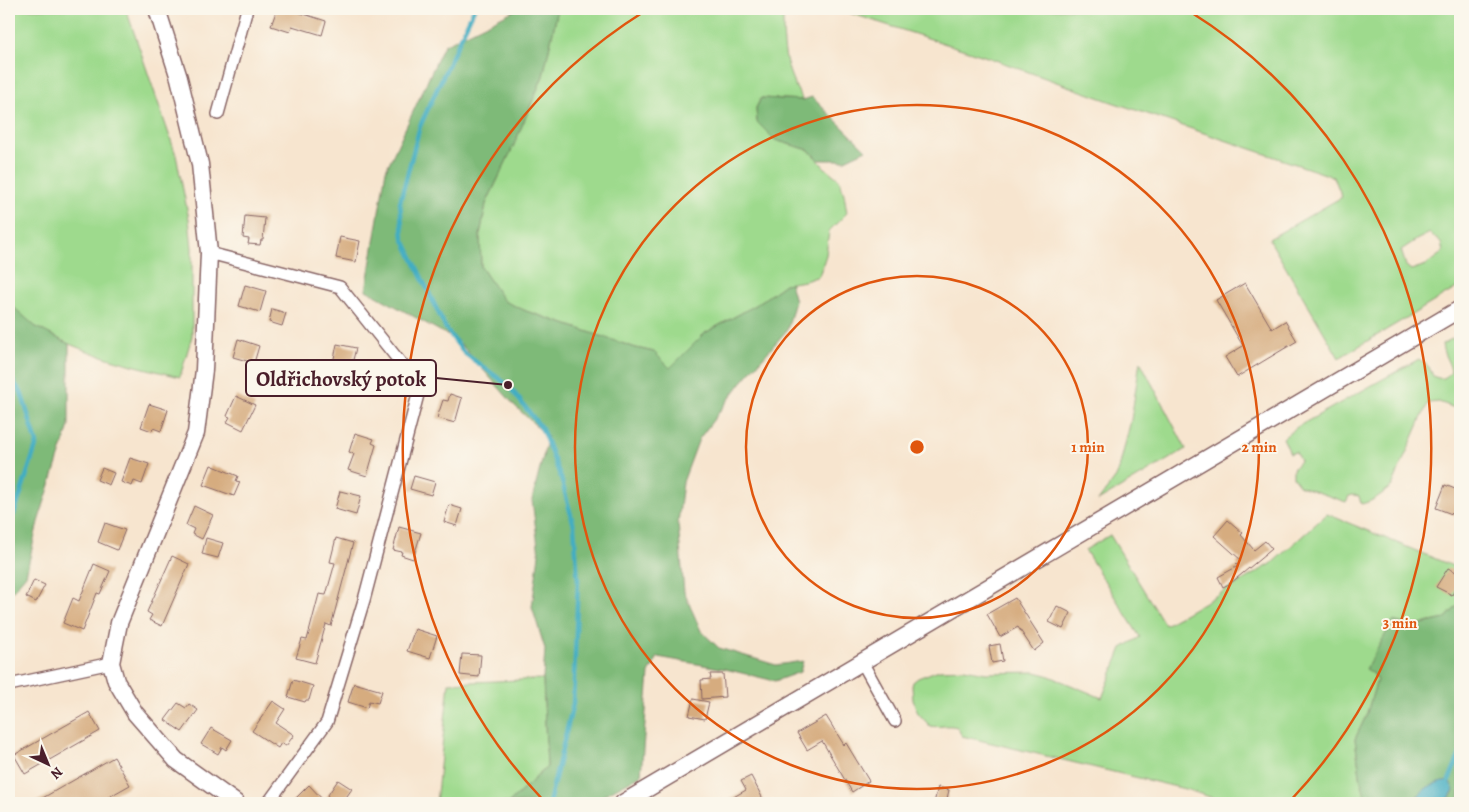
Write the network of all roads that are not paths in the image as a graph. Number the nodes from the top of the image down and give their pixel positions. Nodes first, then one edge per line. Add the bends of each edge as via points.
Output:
1 (156, 9) edge
2 (247, 9) edge
3 (218, 114) dead end
4 (209, 253) junction
5 (1460, 309) edge
6 (862, 662) junction
7 (110, 663) junction
8 (9, 685) edge
9 (895, 721) dead end
10 (236, 803) edge
11 (268, 803) edge
12 (623, 803) edge

1 - 4 main road via 179,78 200,164
2 - 3 street
4 - 7 main road via 204,370 196,433 119,623
4 - 11 street via 340,287 420,387 364,600 327,722
5 - 6 main road
6 - 9 street
6 - 12 main road
7 - 8 street
7 - 10 main road via 116,681 135,713 176,760

